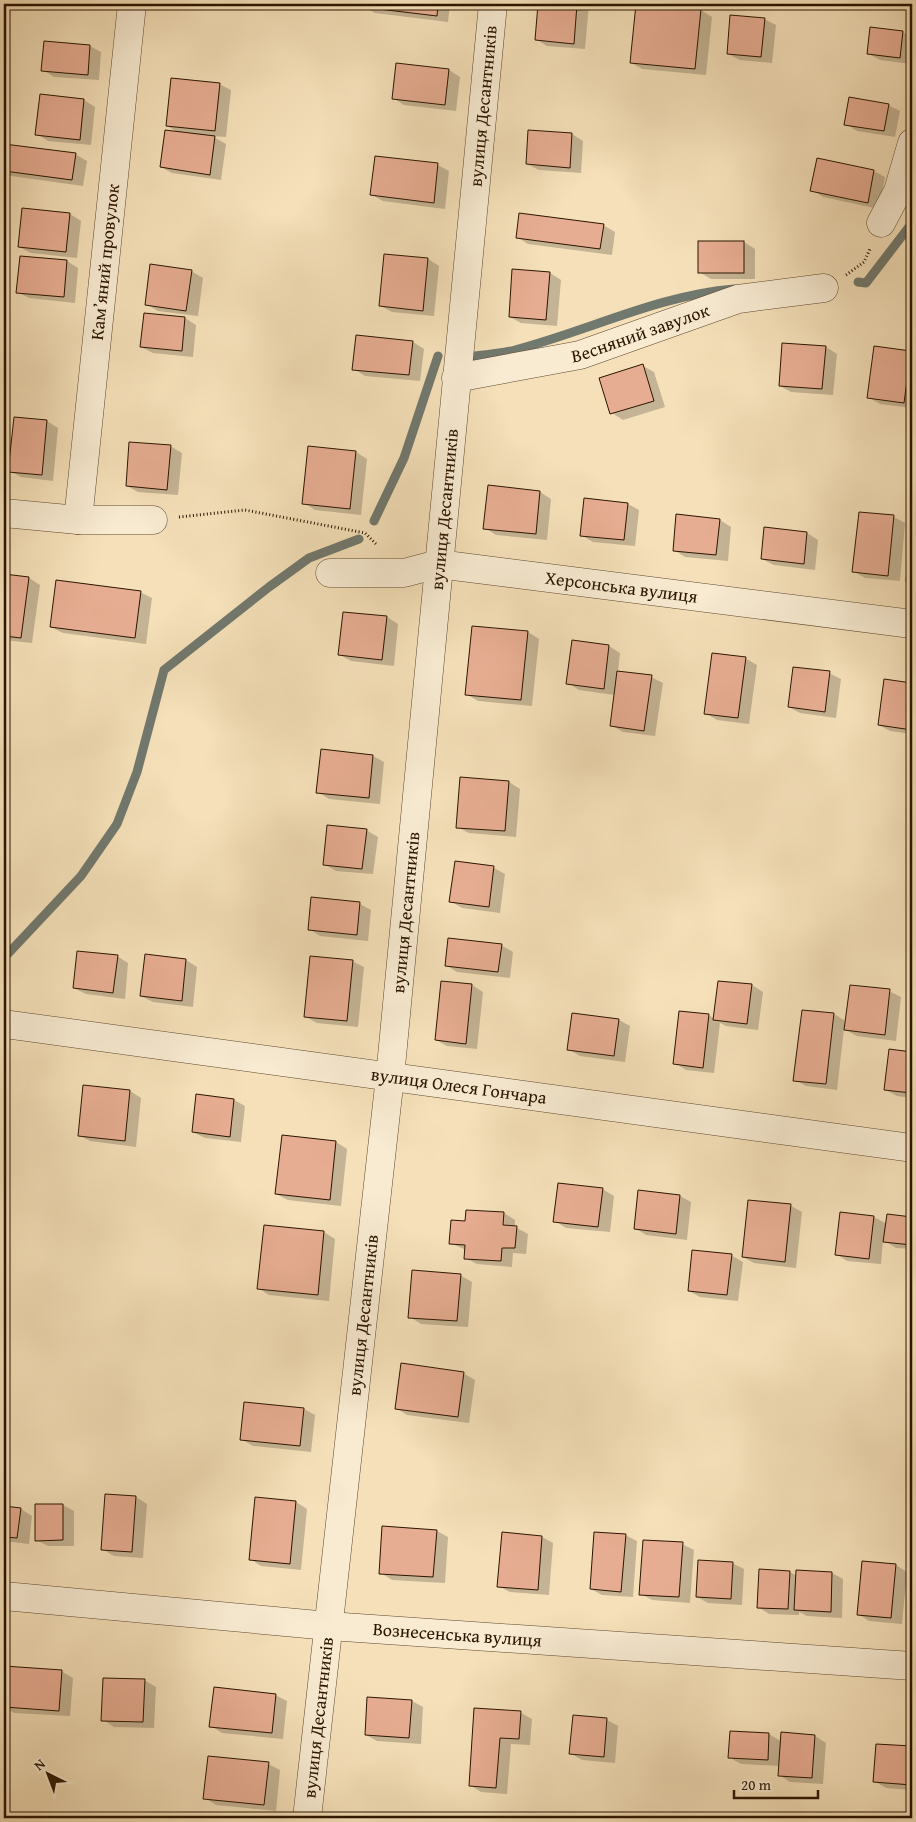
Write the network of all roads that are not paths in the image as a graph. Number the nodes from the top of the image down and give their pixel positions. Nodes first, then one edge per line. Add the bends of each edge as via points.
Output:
1 (132, 4) edge
2 (493, 4) edge
3 (912, 142) edge
4 (881, 223) road end
5 (824, 288) road end
6 (456, 378) junction
7 (4, 513) edge
8 (78, 520) junction
9 (152, 520) road end
10 (438, 564) junction
11 (330, 572) dead end
12 (912, 624) edge
13 (4, 1024) edge
14 (390, 1077) junction
15 (912, 1148) edge
16 (4, 1596) edge
17 (329, 1626) junction
18 (912, 1666) edge
19 (308, 1818) edge

1 - 8 street, Камʼяний провулок
2 - 6 street, вулиця Десантників
3 - 4 street via 898,191
5 - 6 street, Весняний завулок via 738,299 580,355
6 - 10 street, вулиця Десантників
7 - 8 street
8 - 9 street
10 - 11 street, Херсонська вулиця via 404,573
10 - 12 street, Херсонська вулиця
10 - 14 street, вулиця Десантників
13 - 14 street, вулиця Олеся Гончара
14 - 15 street, вулиця Олеся Гончара
14 - 17 street, вулиця Десантників
16 - 17 street, Вознесенська вулиця
17 - 18 street, Вознесенська вулиця
17 - 19 street, вулиця Десантників

